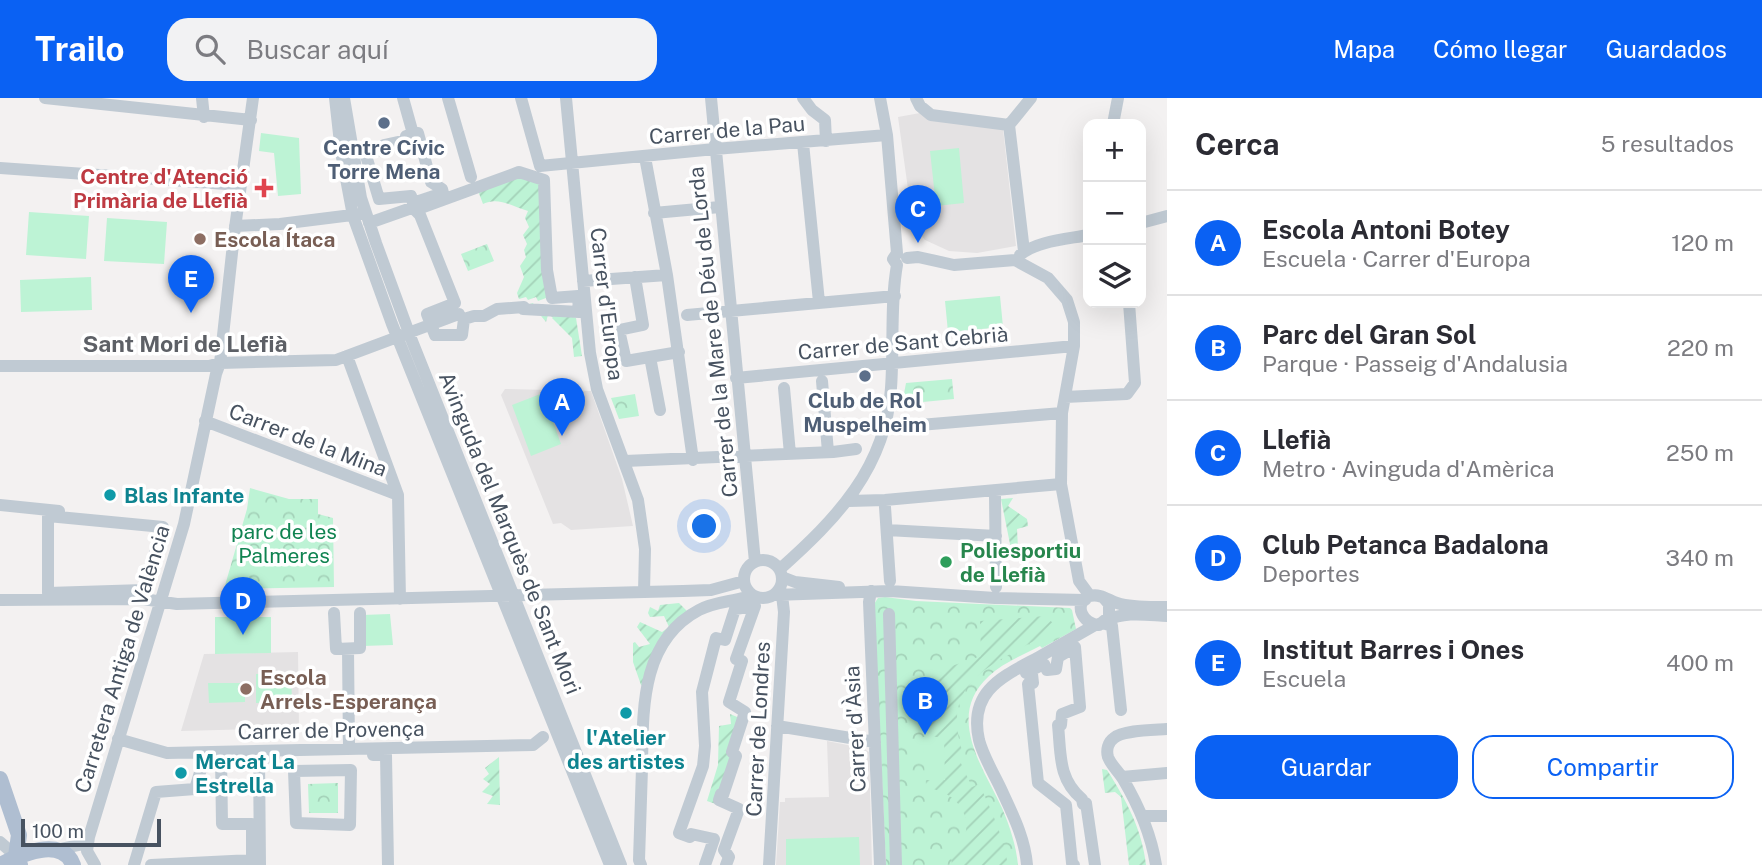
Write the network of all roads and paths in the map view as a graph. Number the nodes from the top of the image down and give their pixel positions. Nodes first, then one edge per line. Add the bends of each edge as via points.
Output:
1 (45, 98) edge
2 (91, 98) edge
3 (202, 98) edge
4 (253, 98) edge
5 (403, 98) edge
6 (449, 98) edge
7 (521, 98) edge
8 (566, 98) edge
9 (711, 98) edge
10 (803, 98) edge
11 (880, 98) edge
12 (1031, 98) edge
13 (1118, 98) edge
14 (343, 99) edge
15 (916, 99) edge
16 (111, 101) edge
17 (204, 117) junction
18 (1114, 119) edge
19 (251, 120) junction
20 (1009, 125) junction
21 (413, 134) junction
22 (887, 135) junction
23 (826, 141) junction
24 (803, 143) junction
25 (715, 149) junction
26 (645, 157) junction
27 (571, 163) junction
28 (538, 167) junction
29 (0, 168) edge
30 (424, 175) dead end
31 (471, 177) dead end
32 (241, 185) junction
33 (720, 206) junction
34 (654, 213) junction
35 (1167, 216) edge
36 (363, 218) junction
37 (1146, 222) edge
38 (235, 226) junction
39 (1083, 237) edge
40 (1019, 256) junction
41 (901, 259) junction
42 (667, 275) junction
43 (635, 277) junction
44 (583, 281) junction
45 (895, 296) junction
46 (819, 302) junction
47 (1129, 308) edge
48 (731, 311) junction
49 (458, 314) dead end
50 (687, 314) dead end
51 (431, 325) junction
52 (403, 335) junction
53 (1074, 346) junction
54 (679, 352) junction
55 (346, 356) junction
56 (650, 357) junction
57 (220, 363) junction
58 (892, 363) junction
59 (0, 366) edge
60 (736, 378) junction
61 (821, 381) dead end
62 (784, 388) dead end
63 (1065, 397) junction
64 (660, 410) dead end
65 (1062, 413) junction
66 (205, 421) junction
67 (884, 428) junction
68 (856, 449) dead end
69 (830, 452) junction
70 (790, 454) junction
71 (744, 456) junction
72 (693, 460) junction
73 (625, 461) junction
74 (1061, 484) junction
75 (398, 495) junction
76 (995, 495) dead end
77 (849, 501) junction
78 (0, 505) edge
79 (885, 507) dead end
80 (184, 524) junction
81 (163, 527) joint
82 (887, 530) junction
83 (996, 536) junction
84 (755, 562) junction
85 (781, 573) junction
86 (890, 581) dead end
87 (747, 586) junction
88 (871, 591) junction
89 (645, 592) junction
90 (996, 593) junction
91 (508, 595) junction
92 (778, 595) junction
93 (400, 598) junction
94 (0, 600) edge
95 (160, 601) junction
96 (1086, 601) junction
97 (1167, 607) edge
98 (360, 612) dead end
99 (334, 613) dead end
100 (889, 614) dead end
101 (1167, 617) edge
102 (1101, 623) junction
103 (348, 649) junction
104 (1121, 710) dead end
105 (777, 726) junction
106 (1167, 729) edge
107 (543, 737) dead end
108 (118, 739) junction
109 (875, 742) junction
110 (349, 749) junction
111 (351, 770) joint
112 (1167, 772) edge
113 (1122, 777) junction
114 (0, 779) edge
115 (1142, 816) junction
116 (1167, 816) edge
117 (19, 835) junction
118 (89, 837) junction
119 (0, 842) edge
120 (60, 849) junction
121 (43, 850) junction
122 (18, 860) edge
123 (1, 865) edge
124 (73, 865) edge
125 (95, 865) edge
126 (134, 865) edge
127 (151, 865) edge
128 (260, 865) edge
129 (388, 865) edge
130 (610, 865) edge
131 (621, 865) edge
132 (641, 865) edge
133 (705, 865) edge
134 (726, 865) edge
135 (769, 865) edge
136 (880, 865) edge
137 (896, 865) edge
138 (1027, 865) edge
139 (1074, 865) edge
140 (1095, 865) edge
141 (1156, 865) edge

1 - 16 street
2 - 16 street
3 - 17 street
4 - 19 street, Carretera Antiga de València
5 - 21 street
6 - 31 street
7 - 28 street
8 - 27 street, Carrer d'Europa
9 - 25 street, Carrer de la Mare de Déu de Lorda
10 - 23 street via 825,120
11 - 22 street
12 - 20 street
13 - 18 street
14 - 36 street, Avinguda del Marquès de Sant Mori
15 - 20 street via 931,115
16 - 17 street
17 - 19 street
19 - 32 street, Carretera Antiga de València
20 - 40 street
21 - 21 street via 418,133 431,181 443,193 413,203 411,196 379,199 364,149 385,149 384,145
21 - 30 street
22 - 23 street, Carrer de la Pau
22 - 41 street
23 - 24 street, Carrer de la Pau
24 - 25 street, Carrer de la Pau
24 - 46 street
25 - 26 street, Carrer de la Pau
25 - 33 street, Carrer de la Mare de Déu de Lorda
26 - 27 street, Carrer de la Pau
26 - 34 street
27 - 28 street, Carrer de la Pau
27 - 44 street, Carrer d'Europa
28 - 36 street, Carrer de la Pau
29 - 32 street
32 - 38 street, Carretera Antiga de València
33 - 34 street
33 - 48 street, Carrer de la Mare de Déu de Lorda
34 - 42 street
35 - 37 street
36 - 38 street, Carrer de la Pau
36 - 52 street, Avinguda del Marquès de Sant Mori
38 - 57 street, Carretera Antiga de València
39 - 40 street
40 - 41 street via 954,265 918,257
40 - 53 street via 1067,300 1074,322
41 - 45 street
42 - 43 street
42 - 54 street
43 - 44 street
43 - 56 street via 643,325 619,330 626,361
44 - 73 street, Carrer d'Europa via 597,389
45 - 46 street
45 - 58 street
46 - 48 street
47 - 63 street via 1135,383 1127,394
48 - 50 street
48 - 60 street, Carrer de la Mare de Déu de Lorda
49 - 51 street
51 - 51 street via 435,335 462,335 464,319 497,309 579,312 578,296 552,298 544,180 519,172 415,210 454,303 427,314
51 - 52 street
52 - 55 street
52 - 91 street, Avinguda del Marquès de Sant Mori
53 - 58 street, Carrer de Sant Cebrià
53 - 63 street
54 - 56 street
54 - 72 street
55 - 57 street
55 - 75 street
56 - 64 street
57 - 59 street
57 - 66 street, Carretera Antiga de València
58 - 60 street, Carrer de Sant Cebrià
58 - 67 street
60 - 71 street, Carrer de la Mare de Déu de Lorda
61 - 69 street
62 - 70 street
63 - 65 street
65 - 67 street
65 - 74 street
66 - 75 street, Carrer de la Mina
66 - 80 street, Carretera Antiga de València
67 - 77 street
68 - 69 street
69 - 70 street
70 - 71 street
71 - 72 street
71 - 84 street, Carrer de la Mare de Déu de Lorda
72 - 73 street
73 - 89 street, Carrer d'Europa via 642,524
74 - 77 street
74 - 96 street
75 - 93 street
76 - 83 street
77 - 85 street
78 - 80 street
79 - 82 street
80 - 95 street, Carretera Antiga de València
81 - 81 street via 144,590 48,593 48,516
82 - 83 street
82 - 86 street
83 - 90 street
84 - 85 street via 766,560
84 - 87 street via 747,570
85 - 88 street via 795,582
85 - 92 street
87 - 89 street
87 - 92 street via 761,598
87 - 132 street via 746,597 712,604 688,617 669,635 652,665 644,705
88 - 90 street
88 - 92 street
88 - 109 street, Carrer d'Àsia
89 - 91 street
90 - 96 street via 1010,602 1070,606
91 - 93 street
91 - 130 street, Avinguda del Marquès de Sant Mori
91 - 131 street, Avinguda del Marquès de Sant Mori
92 - 105 street, Carrer de Londres via 784,612
93 - 95 street
94 - 95 street
95 - 108 street, Carretera Antiga de València
96 - 97 street
96 - 102 street via 1086,621
96 - 102 street via 1111,608
98 - 103 street via 360,648
99 - 103 street via 336,649
100 - 137 street
101 - 102 street via 1116,615
102 - 104 street via 1112,626
102 - 138 street via 1005,674 980,704 979,741 1016,821
103 - 110 street
105 - 109 street
105 - 135 street, Carrer de Londres
106 - 113 street via 1114,737 1107,748
107 - 110 street, Carrer de Provença via 533,745
108 - 110 street, Carrer de Provença via 167,753
108 - 118 street, Carretera Antiga de València
109 - 136 street, Carrer d'Àsia
111 - 111 street via 294,771 296,823 350,825
112 - 113 street
113 - 115 street
114 - 117 main road
115 - 116 street
115 - 141 street
117 - 121 main road
117 - 122 main road
118 - 120 street via 79,845
118 - 125 street, Carretera Antiga de València via 87,851
119 - 122 street
120 - 121 main road
120 - 124 main road
121 - 122 main road
122 - 123 main road
126 - 127 street via 156,792 195,789 205,756 222,756 222,824 252,824 252,860
128 - 129 street, Carrer de Provença via 259,758 386,755
133 - 134 street via 714,839 679,833 705,756 705,676 716,638 725,640 735,608 755,606 736,659 742,661 729,702 745,712 733,745 736,756 719,800 739,809 724,850 729,857
139 - 140 street via 1066,805 1038,782 1028,684 1033,683 1032,674 1026,673 1044,664 1047,670 1056,669 1058,657 1075,647 1080,707 1062,714 1058,725 1064,779 1086,803

